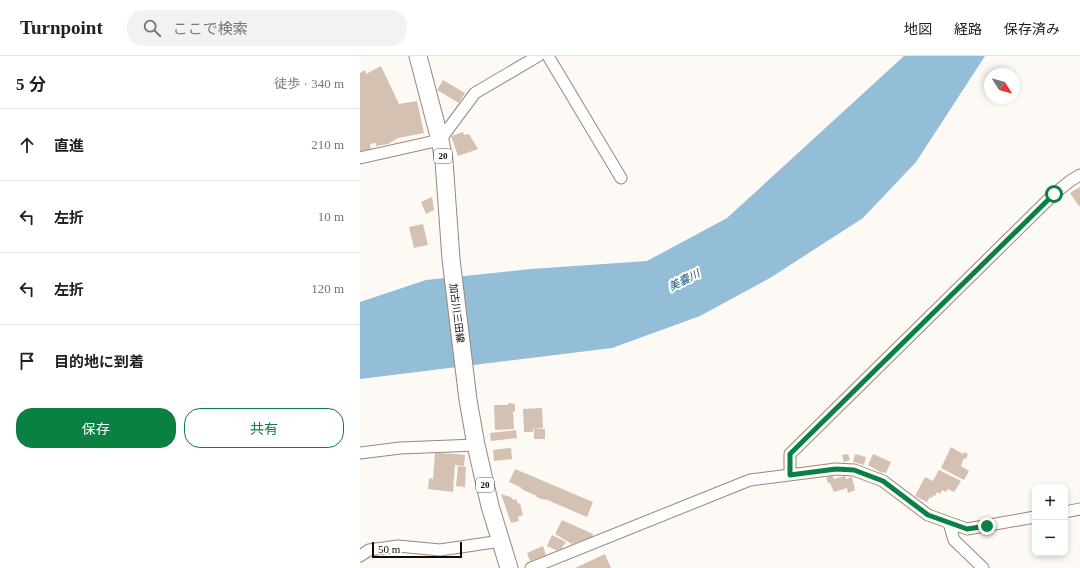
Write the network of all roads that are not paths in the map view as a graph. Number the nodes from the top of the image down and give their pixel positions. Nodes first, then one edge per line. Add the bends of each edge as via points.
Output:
1 (418, 56) edge
2 (538, 56) edge
3 (548, 56) edge
4 (440, 140) junction
5 (360, 158) edge
6 (1080, 175) edge
7 (620, 178) dead end
8 (476, 445) junction
9 (360, 454) edge
10 (790, 475) junction
11 (1080, 509) edge
12 (1068, 511) edge
13 (1032, 517) edge
14 (949, 522) junction
15 (501, 541) junction
16 (360, 556) edge
17 (509, 568) edge
18 (531, 568) edge
19 (983, 568) edge

1 - 4 main road, 加古川三田線 / 20
2 - 4 street via 475,93
3 - 7 street
4 - 5 street
4 - 8 main road, 加古川三田線 / 20 via 444,161 450,259
6 - 10 street via 1054,194 790,454
8 - 9 street via 400,448
8 - 15 main road, 加古川三田線 / 20
10 - 14 street via 836,469 854,470 883,481 928,515
10 - 18 street via 750,480
11 - 12 street
13 - 14 street via 967,529
14 - 19 street via 954,540
15 - 16 street via 440,550 398,546 369,550
15 - 17 main road, 加古川三田線 / 20

